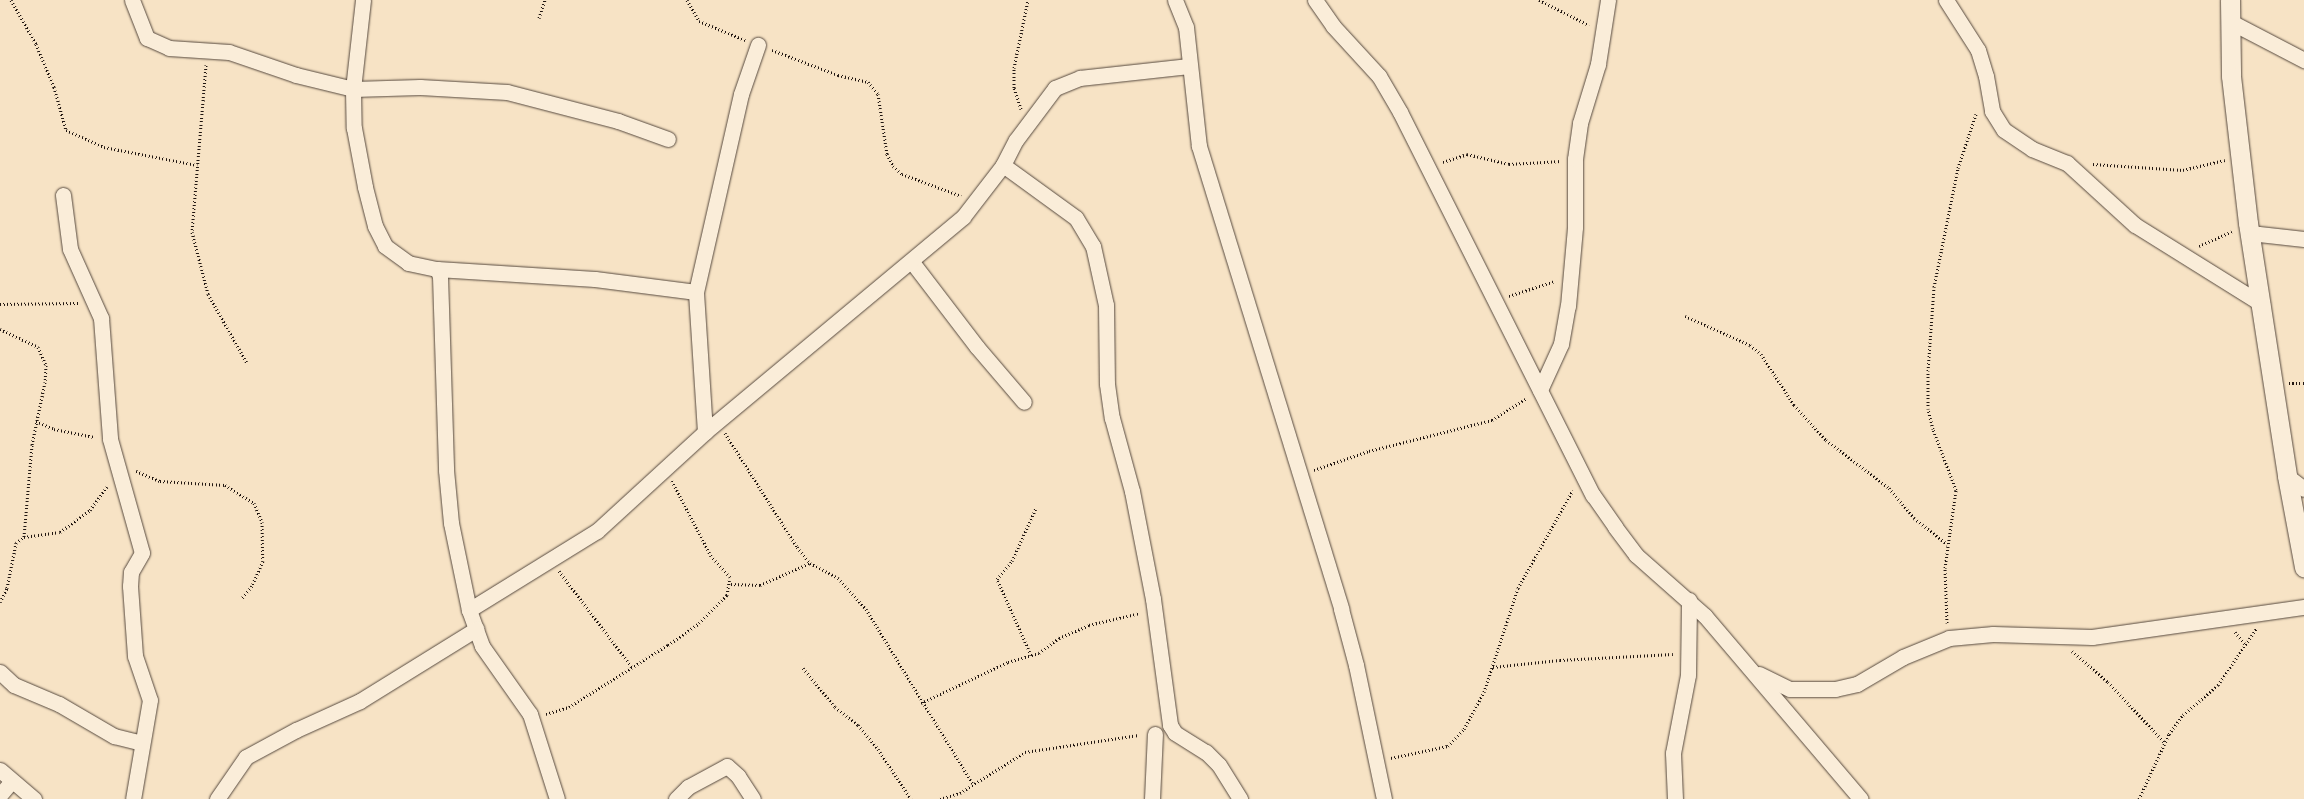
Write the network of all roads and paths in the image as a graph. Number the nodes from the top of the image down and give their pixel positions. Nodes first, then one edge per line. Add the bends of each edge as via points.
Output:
1 (11, 0) edge
2 (132, 0) edge
3 (363, 0) edge
4 (545, 0) edge
5 (687, 0) edge
6 (1028, 0) edge
7 (1315, 0) edge
8 (1539, 0) edge
9 (1608, 0) edge
10 (1946, 0) edge
11 (2230, 0) edge
12 (1181, 1) edge
13 (539, 18) dead end
14 (2229, 21) junction
15 (1604, 32) junction
16 (758, 45) junction
17 (206, 49) junction
18 (2304, 60) edge
19 (1188, 66) junction
20 (1987, 88) junction
21 (353, 89) junction
22 (1029, 121) junction
23 (668, 139) dead end
24 (2240, 156) junction
25 (1575, 160) junction
26 (197, 164) junction
27 (2067, 164) junction
28 (1003, 165) junction
29 (1429, 170) junction
30 (63, 195) dead end
31 (977, 201) junction
32 (2249, 228) junction
33 (2304, 238) edge
34 (2184, 253) junction
35 (912, 262) junction
36 (436, 270) junction
37 (1571, 276) junction
38 (696, 292) junction
39 (1494, 301) junction
40 (96, 303) junction
41 (0, 304) edge
42 (2262, 304) junction
43 (1685, 316) dead end
44 (0, 330) edge
45 (247, 363) dead end
46 (1540, 390) junction
47 (1024, 402) dead end
48 (36, 421) junction
49 (718, 421) junction
50 (705, 432) junction
51 (110, 439) junction
52 (116, 463) junction
53 (1582, 469) junction
54 (666, 470) junction
55 (1299, 475) junction
56 (2287, 476) junction
57 (2304, 489) edge
58 (1036, 508) dead end
59 (24, 537) junction
60 (1947, 544) junction
61 (551, 560) junction
62 (810, 563) junction
63 (2304, 567) edge
64 (731, 584) junction
65 (242, 598) dead end
66 (1689, 600) junction
67 (0, 602) edge
68 (2304, 607) edge
69 (469, 610) junction
70 (1155, 610) junction
71 (2267, 612) junction
72 (476, 629) junction
73 (1949, 638) junction
74 (2064, 638) junction
75 (1689, 652) junction
76 (1031, 655) junction
77 (1493, 667) junction
78 (632, 668) junction
79 (803, 668) dead end
80 (1753, 671) junction
81 (0, 672) edge
82 (921, 703) junction
83 (530, 714) junction
84 (1155, 734) joint
85 (142, 743) junction
86 (2165, 743) junction
87 (1378, 760) junction
88 (0, 770) edge
89 (11, 782) junction
90 (973, 784) junction
91 (0, 795) edge
92 (34, 799) edge
93 (133, 799) edge
94 (218, 799) edge
95 (557, 799) edge
96 (676, 799) edge
97 (753, 799) edge
98 (911, 799) edge
99 (940, 799) edge
100 (1152, 799) edge
101 (1240, 799) edge
102 (1384, 799) edge
103 (1674, 799) edge
104 (1861, 799) edge
105 (2139, 799) edge

1 - 26 path via 36,44 54,87 66,130 104,147
2 - 17 street via 147,38 155,44 169,48
3 - 21 street
4 - 13 path
5 - 16 path via 699,21
6 - 22 path via 1017,52 1014,88 1018,104
7 - 29 street via 1333,26 1378,76
8 - 15 path
9 - 15 street
10 - 20 street via 1971,35 1984,65
11 - 14 street
12 - 19 street
14 - 18 street
14 - 24 street
15 - 25 street via 1580,123
16 - 31 path via 838,75 868,82 878,94 887,154 893,166 918,180
16 - 38 street via 737,111
17 - 21 street via 229,52 296,75
17 - 26 path via 204,117
19 - 22 street via 1067,81 1054,88
19 - 55 street via 1199,146
20 - 27 street via 1992,112 2004,130 2032,148
20 - 60 path via 1960,160 1933,295 1928,409 1956,490
21 - 23 street via 420,87 507,92 618,121
21 - 36 street via 354,128 375,226 385,246 408,262
22 - 28 street
24 - 27 path via 2183,170
24 - 32 street
25 - 29 path via 1509,164 1467,154
25 - 37 street
26 - 45 path via 191,220 197,252 208,294
27 - 34 street via 2135,225
28 - 31 street
28 - 70 street via 1076,218 1093,246 1106,305 1107,384 1112,418 1132,491
29 - 39 street
30 - 40 street via 70,249
31 - 35 street
32 - 33 street
32 - 34 path
32 - 42 street
34 - 42 street
35 - 47 street
35 - 49 street
36 - 38 street via 595,279
36 - 69 street via 441,285 446,470 451,523
37 - 39 path
37 - 46 street via 1561,344
38 - 50 street
39 - 46 street
40 - 41 path
40 - 51 street via 101,318
42 - 56 street
43 - 60 path via 1750,346 1760,354 1794,405 1826,440 1889,488 1914,518
44 - 48 path via 32,343 43,353 46,382
46 - 53 street
46 - 55 path via 1492,420 1369,451
48 - 51 path via 54,429
48 - 59 path
49 - 50 street
49 - 62 path via 757,487
50 - 54 street
51 - 52 street
52 - 59 path via 90,510 60,532
52 - 65 path via 153,480 213,482 240,492 254,503 262,522 263,561 252,586
52 - 85 street via 142,553 130,578 135,656 150,700
53 - 66 street via 1593,495 1636,555
53 - 77 path via 1562,514 1518,588
54 - 61 street via 597,531
54 - 64 path via 711,556 728,573
55 - 87 street via 1356,665
56 - 57 street
56 - 63 street
58 - 76 path via 1012,561 997,579
59 - 67 path via 14,549 7,588
60 - 73 path via 1945,596
61 - 69 street
61 - 78 path
62 - 64 path via 760,585
62 - 82 path via 838,578 866,609
64 - 78 path via 727,595 699,623
66 - 75 street
66 - 80 street
68 - 71 street
69 - 72 street
70 - 76 path via 1089,625
70 - 101 street via 1170,724 1175,733 1206,752 1219,765
71 - 74 street via 2210,618 2145,632
71 - 86 path via 2230,670 2218,685 2183,715
72 - 83 street via 482,646
72 - 94 street via 360,701 246,757
73 - 74 street via 2002,634
73 - 80 street via 1904,657 1857,684 1835,689 1790,689
74 - 86 path via 2074,654 2108,682
75 - 77 path
75 - 103 street via 1674,753
76 - 82 path
77 - 87 path via 1475,710 1454,741 1436,750
78 - 83 path via 560,712
79 - 98 path via 835,707 858,725 878,749
80 - 104 street
81 - 85 street via 14,684 59,704 114,736
82 - 90 path
83 - 95 street
84 - 90 path via 1025,752
84 - 100 street
85 - 93 street
86 - 105 path
87 - 102 street
88 - 89 street
89 - 91 street
89 - 92 street
90 - 99 path
96 - 97 street via 688,787 727,766

